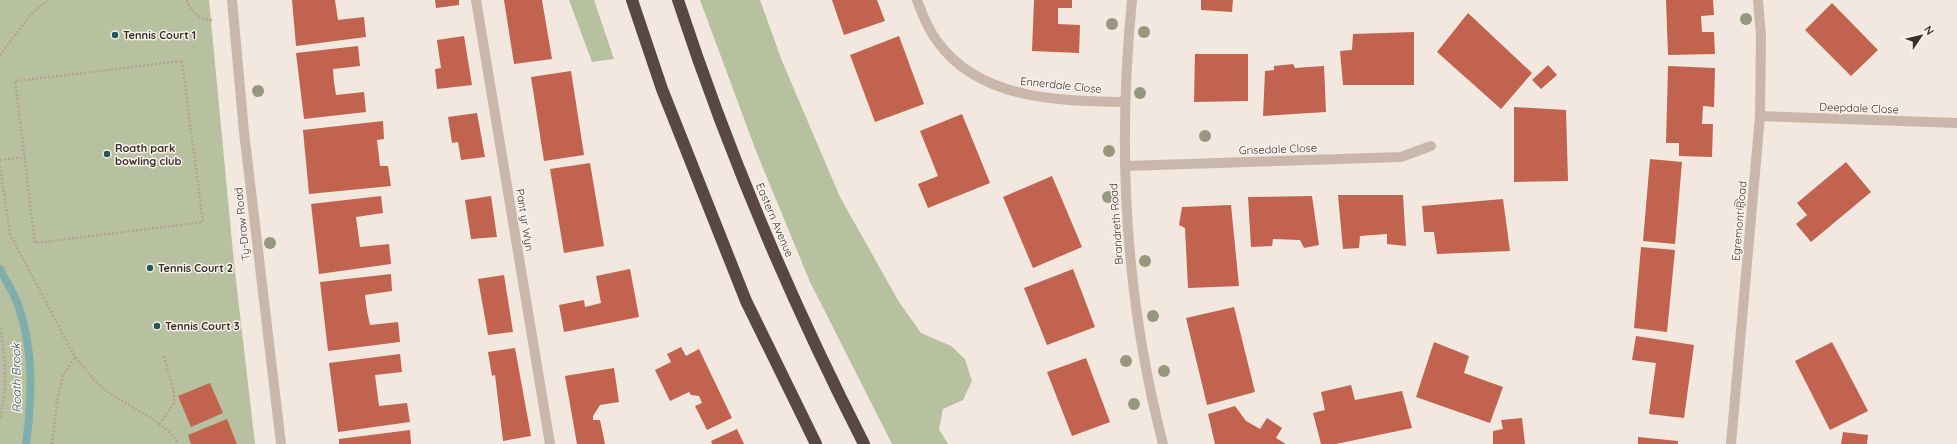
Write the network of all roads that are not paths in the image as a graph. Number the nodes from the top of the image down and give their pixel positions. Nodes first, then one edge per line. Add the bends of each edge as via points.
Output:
1 (232, 0) edge
2 (476, 0) edge
3 (632, 0) edge
4 (678, 0) edge
5 (917, 0) edge
6 (1132, 0) edge
7 (1758, 0) edge
8 (1124, 102) junction
9 (1760, 116) junction
10 (1957, 123) edge
11 (1431, 146) dead end
12 (1124, 166) junction
13 (281, 444) edge
14 (550, 444) edge
15 (816, 444) edge
16 (864, 444) edge
17 (1163, 444) edge
18 (1731, 444) edge

1 - 13 street, Ty-Draw Road via 244,132
2 - 14 street, Pant yr Wyn
3 - 15 highway via 662,89 746,301
4 - 16 highway, Eastern Avenue via 759,220
5 - 8 street, Ennerdale Close via 937,41 953,59 973,74 1018,94
6 - 8 street, Brandreth Road
7 - 9 street, Egremont Road
8 - 12 street, Brandreth Road
9 - 10 street, Deepdale Close
9 - 18 street, Egremont Road
11 - 12 street, Grisedale Close via 1401,157
12 - 17 street, Brandreth Road via 1132,282 1148,380

